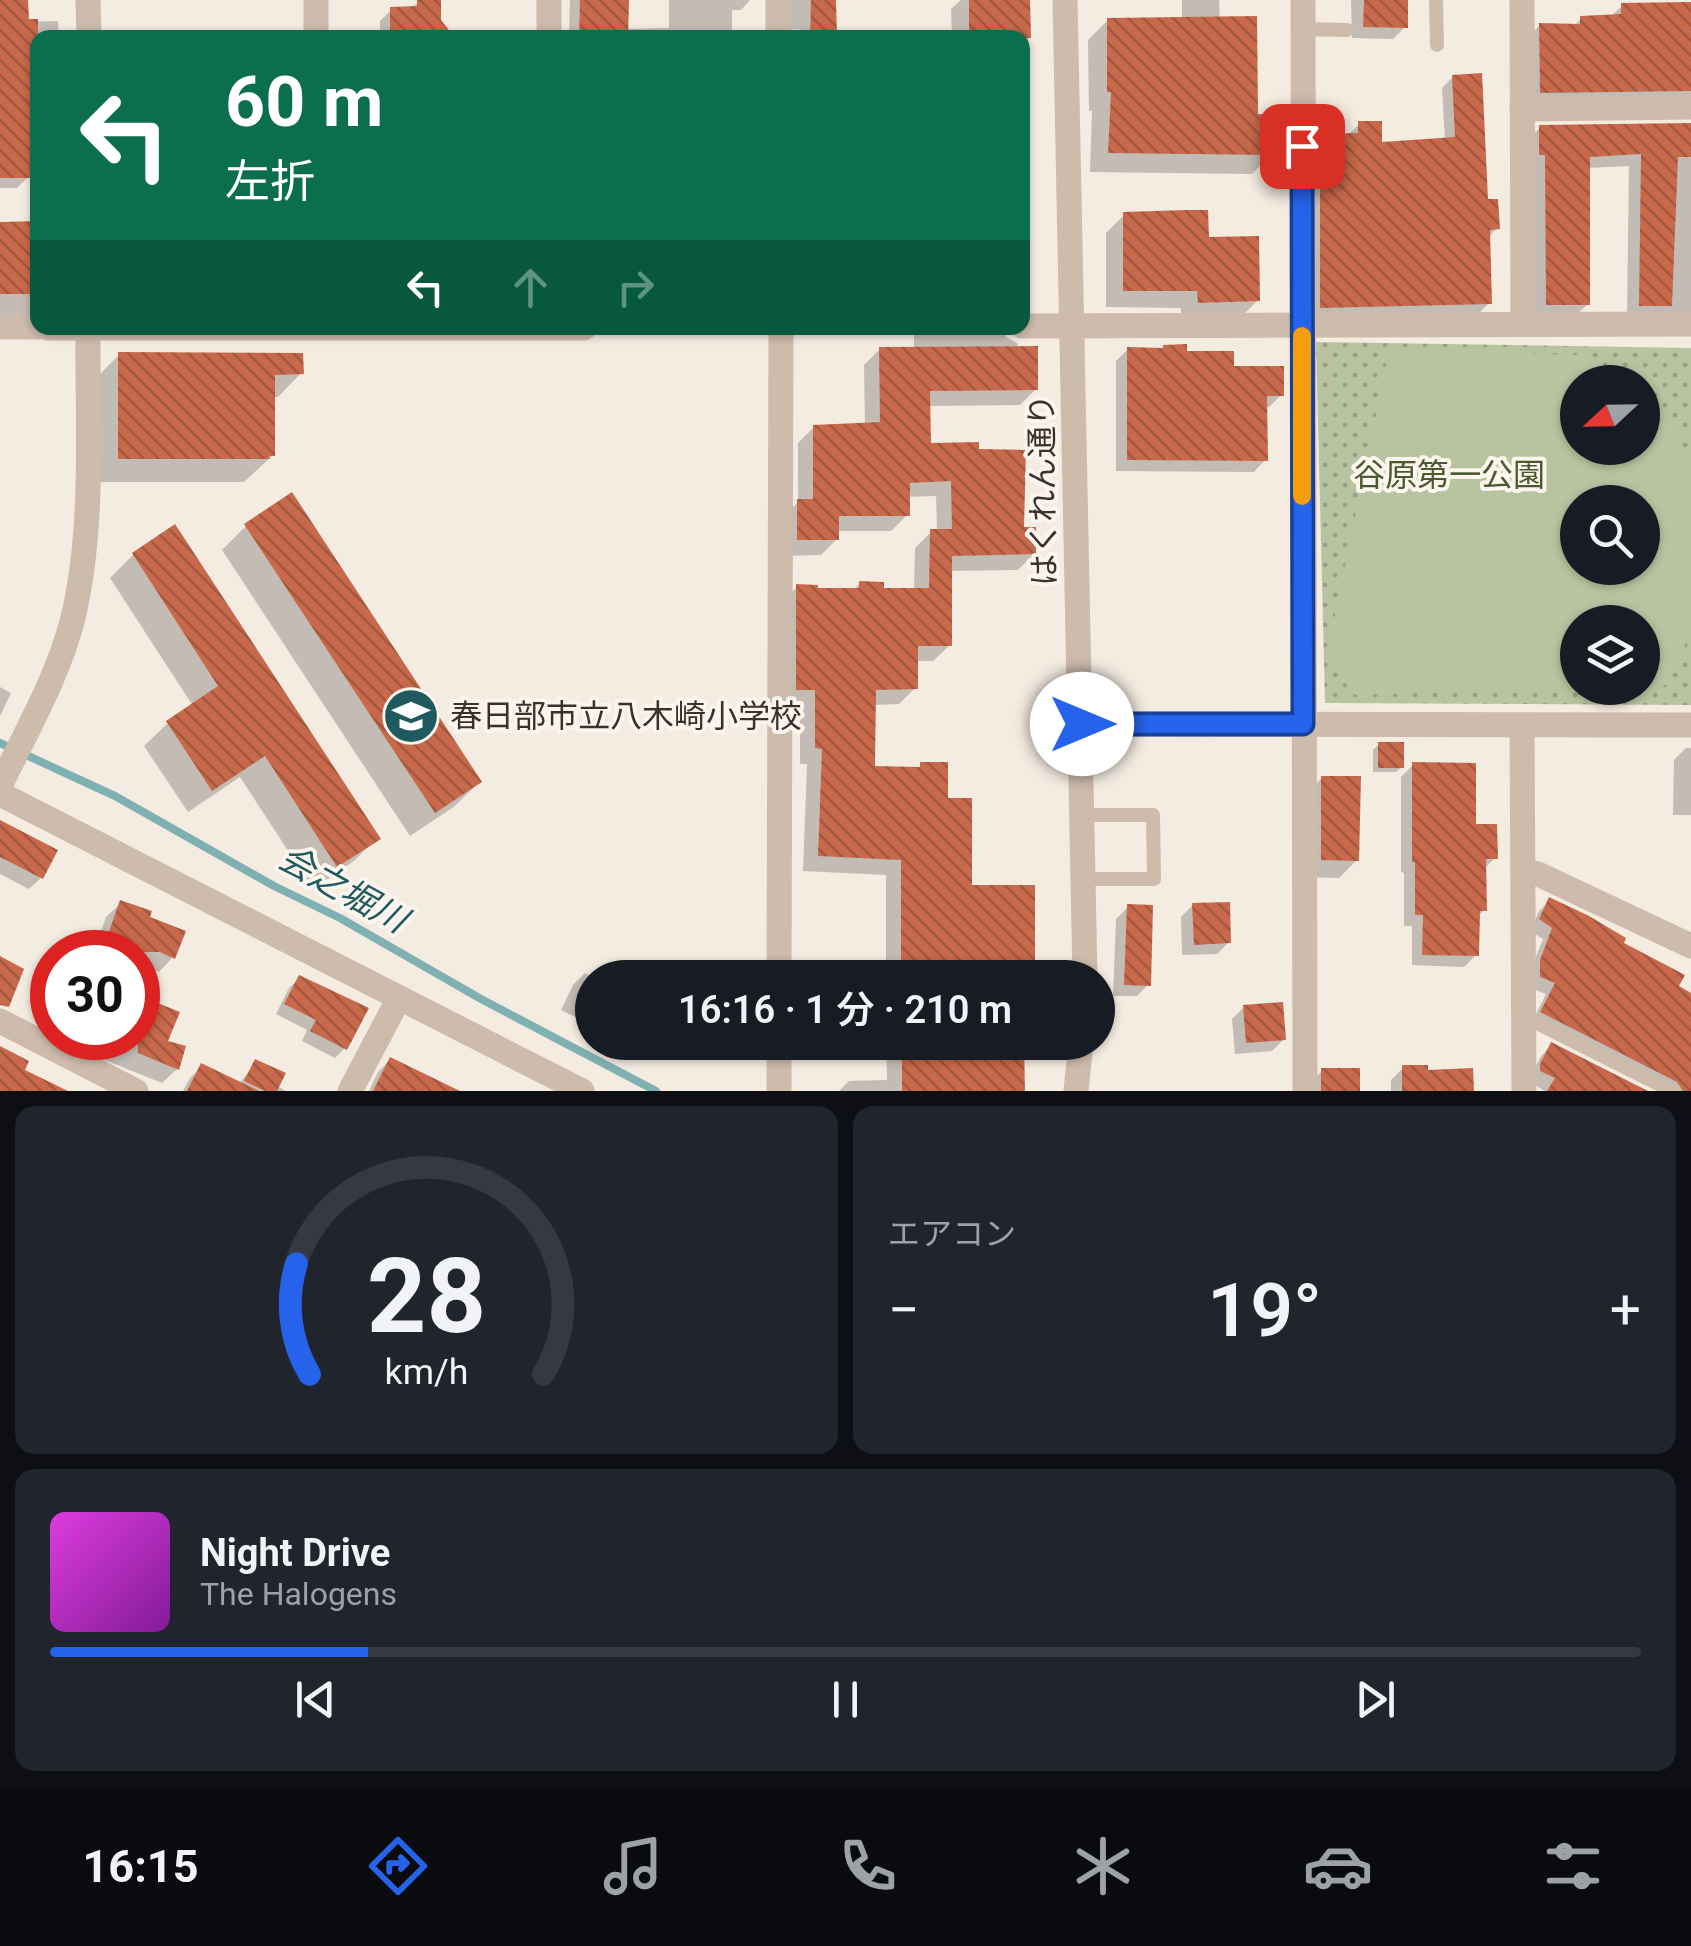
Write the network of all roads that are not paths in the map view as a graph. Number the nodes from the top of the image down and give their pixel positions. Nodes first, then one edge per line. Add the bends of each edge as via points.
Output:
1 (88, 0) edge
2 (316, 0) edge
3 (549, 0) edge
4 (778, 0) edge
5 (1065, 0) edge
6 (1303, 0) edge
7 (1436, 0) edge
8 (1522, 0) edge
9 (1303, 29) junction
10 (89, 30) edge
11 (316, 30) edge
12 (549, 30) edge
13 (778, 30) edge
14 (1347, 30) dead end
15 (1436, 45) dead end
16 (1691, 106) edge
17 (1522, 108) junction
18 (1302, 324) junction
19 (1523, 324) junction
20 (1691, 324) edge
21 (1030, 326) edge
22 (1072, 326) junction
23 (0, 328) edge
24 (30, 328) edge
25 (88, 335) edge
26 (781, 335) edge
27 (1082, 724) junction
28 (1303, 724) junction
29 (1522, 725) junction
30 (1691, 725) edge
31 (2, 785) edge
32 (1084, 815) junction
33 (1524, 872) junction
34 (1085, 879) junction
35 (1691, 946) edge
36 (779, 960) edge
37 (1085, 960) edge
38 (398, 998) junction
39 (0, 1022) edge
40 (1524, 1022) junction
41 (779, 1060) edge
42 (1079, 1060) edge
43 (104, 1084) edge
44 (136, 1091) edge
45 (350, 1091) edge
46 (582, 1091) edge
47 (779, 1091) edge
48 (1076, 1091) edge
49 (1305, 1091) edge
50 (1524, 1091) edge
51 (1672, 1091) edge

1 - 10 street
2 - 11 street
3 - 12 street
4 - 13 street
5 - 22 street, はくれん通り
6 - 9 street
7 - 15 lane
8 - 17 street
9 - 14 lane
9 - 18 street
16 - 17 street
17 - 19 street
18 - 19 street
18 - 22 street
18 - 28 street
19 - 20 street
21 - 22 street
22 - 27 street, はくれん通り
23 - 24 street
25 - 31 street via 86,504 73,617
26 - 36 street
27 - 28 street
27 - 32 street, はくれん通り
28 - 29 street
28 - 49 street
29 - 30 street
29 - 33 street
31 - 38 street
32 - 34 street, はくれん通り
32 - 34 lane via 1153,815 1154,879
33 - 35 street
33 - 40 street
34 - 37 street, はくれん通り
38 - 45 street
38 - 46 street
39 - 43 street
40 - 50 street
40 - 51 lane
41 - 47 street
42 - 48 street
43 - 44 street

